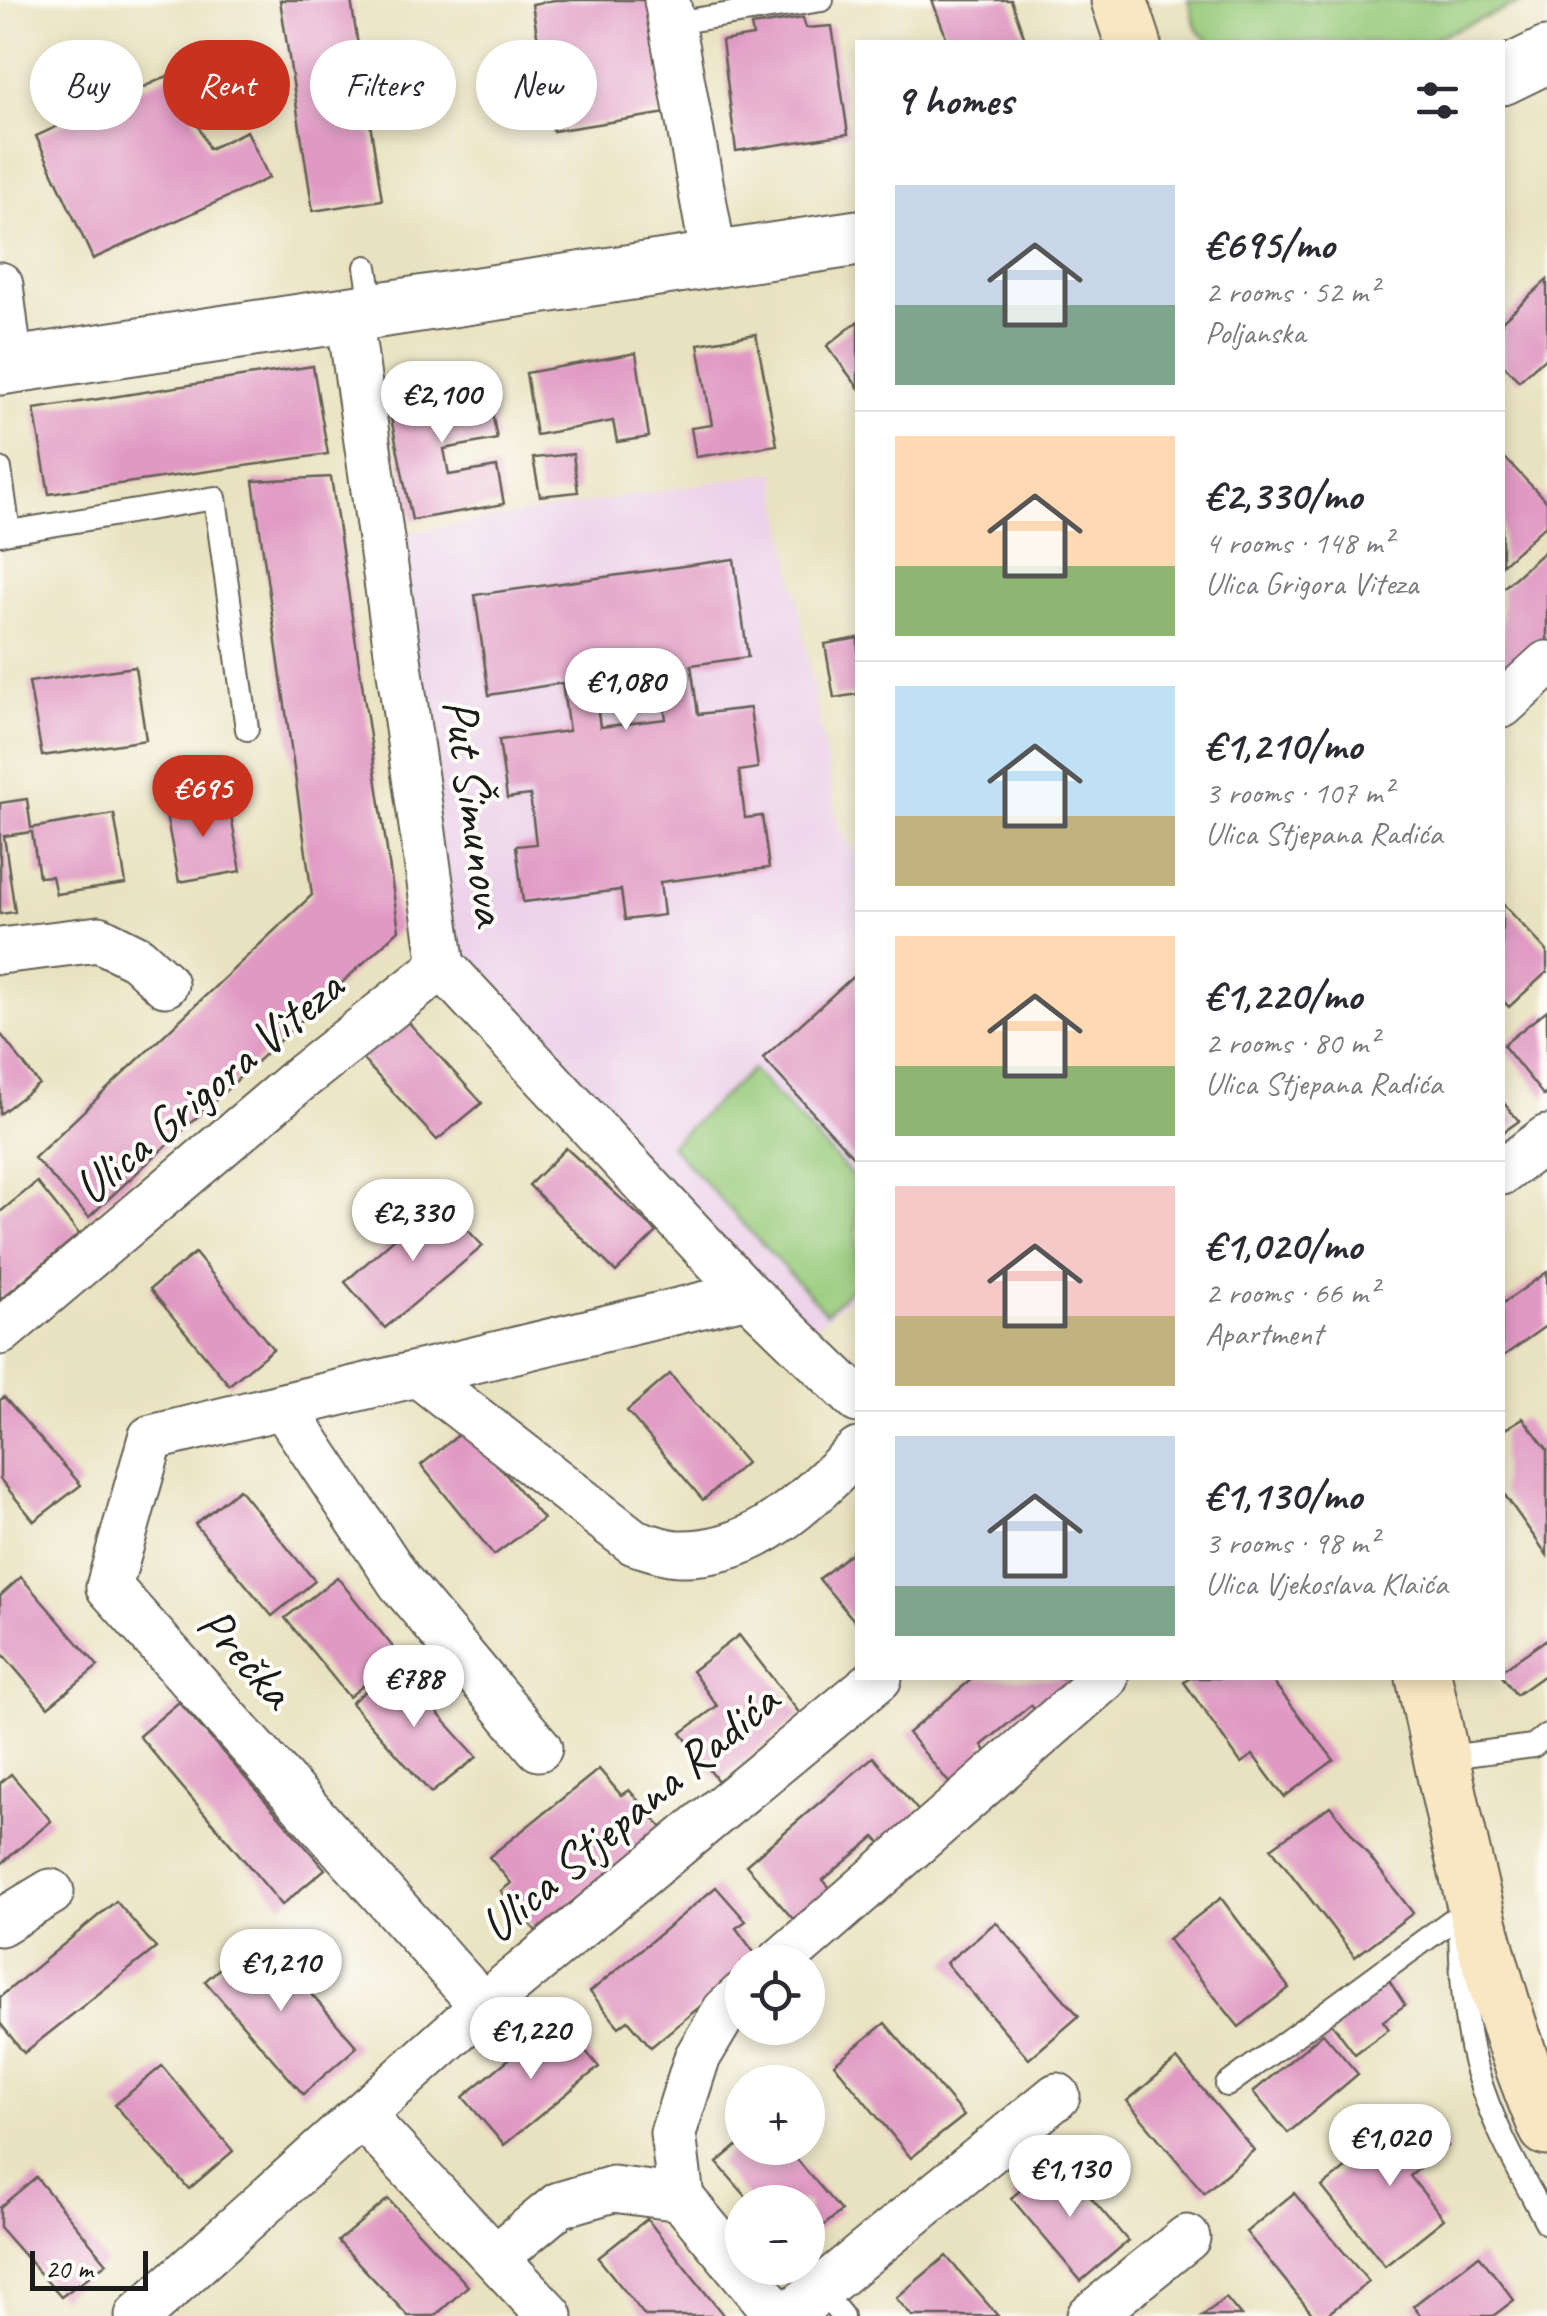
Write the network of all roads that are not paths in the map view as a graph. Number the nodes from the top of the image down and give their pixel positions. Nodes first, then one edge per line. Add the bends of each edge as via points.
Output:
1 (822, 0) edge
2 (1118, 0) edge
3 (670, 12) edge
4 (1132, 40) edge
5 (1547, 54) edge
6 (1505, 75) edge
7 (855, 238) edge
8 (714, 258) junction
9 (0, 286) edge
10 (363, 298) junction
11 (5, 367) edge
12 (0, 468) edge
13 (4, 533) edge
14 (1547, 664) edge
15 (1505, 702) edge
16 (247, 728) dead end
17 (0, 951) edge
18 (442, 966) junction
19 (165, 984) dead end
20 (1547, 1138) edge
21 (1505, 1170) edge
22 (748, 1294) junction
23 (0, 1332) edge
24 (420, 1375) junction
25 (855, 1397) edge
26 (283, 1406) junction
27 (855, 1454) edge
28 (877, 1680) edge
29 (1104, 1680) edge
30 (1424, 1680) edge
31 (1546, 1739) edge
32 (539, 1748) dead end
33 (1441, 1758) junction
34 (1456, 1829) junction
35 (51, 1892) dead end
36 (1459, 1916) junction
37 (0, 1923) edge
38 (800, 1945) edge
39 (484, 2006) junction
40 (725, 2011) edge
41 (1227, 2084) dead end
42 (1056, 2096) dead end
43 (362, 2116) junction
44 (1547, 2128) edge
45 (680, 2198) junction
46 (1547, 2223) edge
47 (1188, 2238) dead end
48 (496, 2257) junction
49 (816, 2307) edge
50 (1102, 2312) edge
51 (138, 2316) edge
52 (550, 2316) edge
53 (780, 2316) edge

1 - 3 lane
2 - 4 main road
3 - 8 street
5 - 6 street
7 - 8 street
8 - 10 street
9 - 11 street
10 - 11 street
10 - 18 street, Put Šimunova
12 - 13 lane
13 - 16 lane via 215,498
14 - 15 street
17 - 19 street via 99,940 137,958
18 - 22 street, Put Šimunova
18 - 23 street, Ulica Grigora Viteza
20 - 21 street
22 - 24 street
22 - 25 street, Put Šimunova
24 - 26 street
24 - 27 street via 634,1542 677,1554 732,1548 787,1516
26 - 32 street via 400,1582
26 - 39 street, Prečka via 151,1438 109,1587
28 - 39 street, Ulica Stjepana Radića
29 - 38 street
30 - 33 main road
31 - 33 lane
33 - 34 main road
34 - 36 lane
34 - 44 main road via 1518,2060
35 - 37 street
36 - 41 lane
36 - 46 lane via 1477,2073
39 - 43 street, Ulica Stjepana Radića
40 - 45 street via 698,2058 673,2133
42 - 49 street
43 - 48 street
43 - 51 street, Ulica Stjepana Radića
45 - 48 street via 613,2189 559,2204
45 - 53 street
47 - 50 street
48 - 52 street

